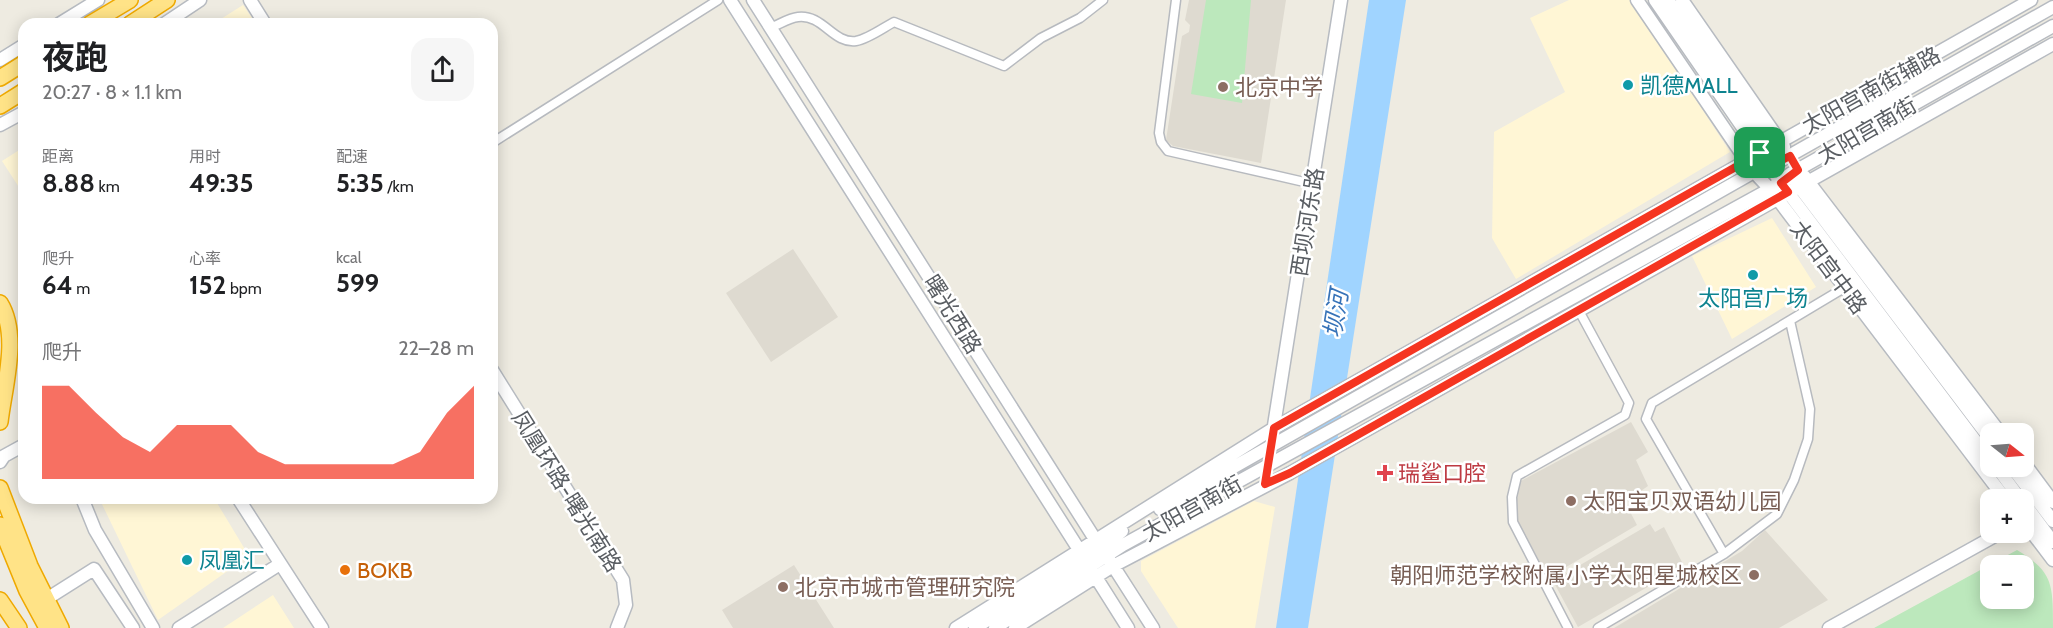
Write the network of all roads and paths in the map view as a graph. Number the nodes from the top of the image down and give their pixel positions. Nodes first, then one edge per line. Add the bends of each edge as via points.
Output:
1 (98, 0) edge
2 (130, 0) edge
3 (167, 0) edge
4 (200, 0) edge
5 (250, 0) edge
6 (718, 0) edge
7 (730, 0) edge
8 (753, 0) edge
9 (1103, 0) edge
10 (1176, 0) edge
11 (1341, 0) edge
12 (1637, 0) edge
13 (1655, 0) edge
14 (1668, 0) edge
15 (1682, 0) edge
16 (2029, 1) edge
17 (2053, 7) edge
18 (69, 18) edge
19 (100, 18) edge
20 (139, 18) edge
21 (173, 18) edge
22 (262, 18) edge
23 (772, 27) junction
24 (2048, 29) edge
25 (2000, 37) junction
26 (1682, 38) junction
27 (1668, 47) junction
28 (18, 49) edge
29 (2051, 49) edge
30 (1930, 57) junction
31 (0, 60) edge
32 (18, 65) edge
33 (0, 78) edge
34 (18, 95) edge
35 (0, 106) edge
36 (18, 115) edge
37 (0, 125) edge
38 (498, 139) edge
39 (1770, 147) junction
40 (1785, 158) junction
41 (1746, 161) junction
42 (1768, 164) junction
43 (1754, 172) junction
44 (1313, 184) junction
45 (1789, 184) junction
46 (1844, 288) junction
47 (0, 303) edge
48 (1578, 309) junction
49 (1912, 318) junction
50 (1790, 321) junction
51 (1882, 337) junction
52 (1914, 358) junction
53 (1929, 358) junction
54 (498, 380) edge
55 (1305, 410) joint
56 (0, 422) edge
57 (1993, 423) edge
58 (1980, 426) edge
59 (1274, 428) junction
60 (1271, 444) junction
61 (1980, 447) edge
62 (18, 448) edge
63 (0, 462) edge
64 (1267, 467) junction
65 (2017, 477) edge
66 (2028, 477) edge
67 (1265, 484) junction
68 (0, 488) edge
69 (1998, 489) edge
70 (84, 504) edge
71 (242, 504) edge
72 (2038, 513) edge
73 (2053, 521) edge
74 (0, 525) edge
75 (2053, 542) edge
76 (1982, 543) edge
77 (1104, 553) junction
78 (1724, 554) junction
79 (2053, 560) edge
80 (1087, 563) junction
81 (282, 568) junction
82 (0, 600) edge
83 (45, 600) junction
84 (19, 628) edge
85 (46, 628) edge
86 (61, 628) edge
87 (133, 628) edge
88 (153, 628) edge
89 (179, 628) edge
90 (194, 628) edge
91 (322, 628) edge
92 (617, 628) edge
93 (956, 628) edge
94 (975, 628) edge
95 (995, 628) edge
96 (1015, 628) edge
97 (1128, 628) edge
98 (1153, 628) edge
99 (1568, 628) edge
100 (1598, 628) edge
101 (1829, 628) edge

1 - 18 street
2 - 19 highway
3 - 20 highway
4 - 21 street
5 - 22 street
6 - 38 street
7 - 80 street, 曙光西路
8 - 23 street, 曙光西路
9 - 23 street via 1004,66 894,22 857,41 842,40 821,21 807,17 796,17
10 - 44 street via 1161,142 1168,151
11 - 44 street, 西坝河东路
12 - 27 street, 太阳宫中路
13 - 26 street, 太阳宫中路
14 - 39 street, 太阳宫中路
15 - 39 street, 太阳宫中路
16 - 30 street, 太阳宫南街辅路
17 - 25 street, 太阳宫南街
23 - 77 street, 曙光西路
24 - 29 street
24 - 45 street, 太阳宫南街
25 - 30 street
25 - 40 street, 太阳宫南街
26 - 27 street
26 - 39 street, 太阳宫中路
27 - 41 street, 太阳宫中路
28 - 31 street
29 - 45 street, 太阳宫南街
30 - 39 street, 太阳宫南街辅路
32 - 33 highway
34 - 35 highway
36 - 37 street
39 - 40 street, 太阳宫中路
39 - 41 street, 太阳宫南街辅路
39 - 42 street, 太阳宫中路
40 - 42 street, 太阳宫南街
40 - 45 street, 太阳宫中路
41 - 43 street, 太阳宫中路
41 - 55 street, 太阳宫南街辅路
42 - 43 street, 太阳宫南街
42 - 45 street, 太阳宫中路
43 - 45 street, 太阳宫中路
43 - 60 street, 太阳宫南街
44 - 59 street, 西坝河东路
45 - 46 street, 太阳宫中路
45 - 48 street, 太阳宫南街
45 - 49 street, 太阳宫中路
45 - 52 street, 太阳宫中路
45 - 53 street, 太阳宫中路
45 - 64 street, 太阳宫南街
46 - 50 street
46 - 51 street, 太阳宫中路
47 - 56 highway via 8,322 9,352
48 - 67 street, 太阳宫南街
48 - 99 street via 1629,403 1626,414 1517,476 1512,497 1513,522
49 - 53 street
49 - 57 street, 太阳宫中路
50 - 78 street via 1810,409 1808,439 1777,514
50 - 78 street via 1652,403 1646,419
51 - 52 street
51 - 69 street, 太阳宫中路
52 - 61 street, 太阳宫中路
53 - 58 street, 太阳宫中路
54 - 92 street, 凤凰环路-曙光南路 via 623,580 626,605
55 - 59 street, 太阳宫南街
59 - 60 street, 西坝河东路
59 - 77 street, 太阳宫南街
60 - 64 street, 西坝河东路
60 - 77 street, 太阳宫南街 via 1122,531
62 - 63 street
64 - 67 street, 西坝河东路
64 - 77 street, 太阳宫南街
65 - 72 street
66 - 72 street
67 - 77 street, 太阳宫南街
68 - 83 highway via 12,526
70 - 88 street via 95,530
71 - 81 street
72 - 73 street
72 - 75 street
72 - 79 street
74 - 85 highway
76 - 101 street
77 - 80 street, 太阳宫南街
77 - 80 street, 太阳宫南街
77 - 98 street, 曙光西路
78 - 100 street
80 - 93 street, 太阳宫南街
80 - 94 street, 太阳宫南街
80 - 95 street, 太阳宫南街
80 - 96 street, 太阳宫南街
80 - 97 street, 曙光西路
81 - 89 street
81 - 90 street
81 - 91 street
82 - 84 highway
83 - 86 highway
83 - 87 street via 94,569

